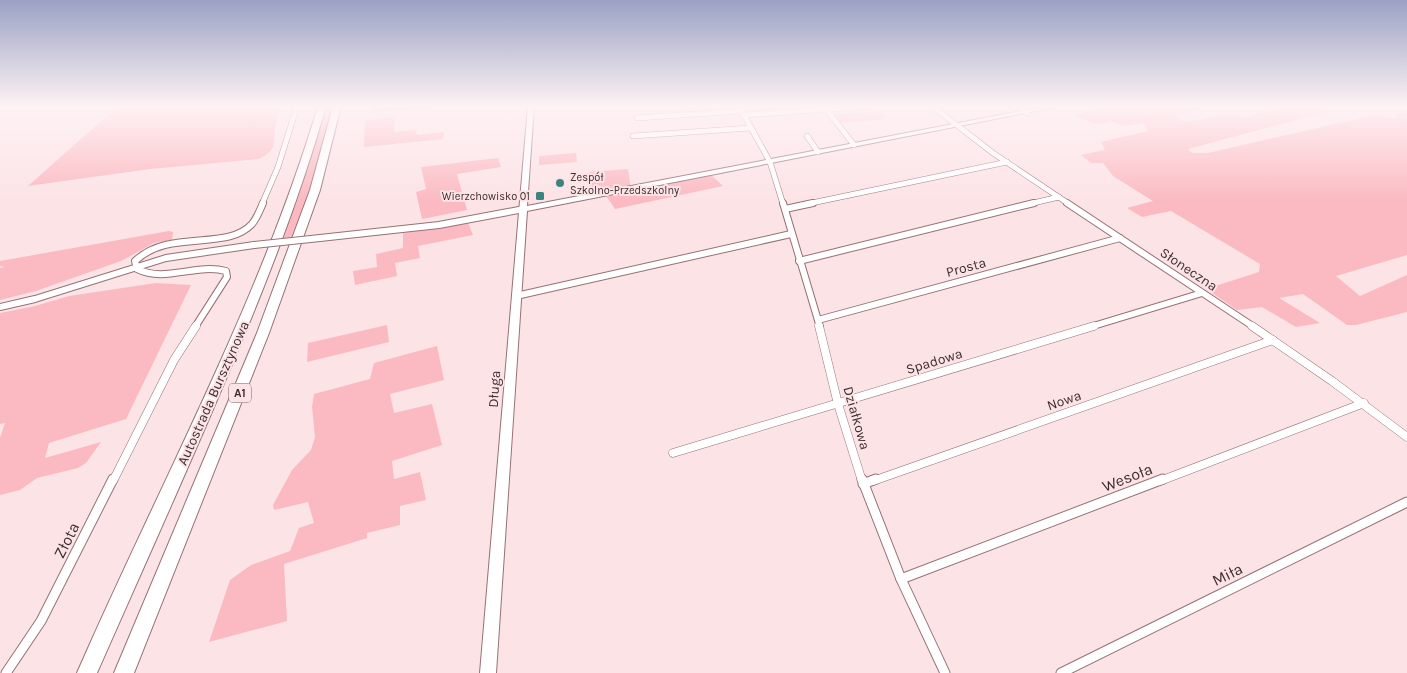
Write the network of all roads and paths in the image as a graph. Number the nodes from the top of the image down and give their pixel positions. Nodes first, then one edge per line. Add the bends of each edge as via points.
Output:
1 (287, 137) edge
2 (313, 137) edge
3 (330, 137) edge
4 (529, 137) edge
5 (756, 137) edge
6 (808, 137) edge
7 (848, 137) edge
8 (894, 137) edge
9 (971, 137) edge
10 (854, 145) junction
11 (818, 152) junction
12 (770, 162) junction
13 (1007, 162) junction
14 (1059, 197) junction
15 (524, 209) junction
16 (785, 209) junction
17 (791, 234) junction
18 (1120, 238) junction
19 (799, 261) junction
20 (135, 266) junction
21 (1202, 293) junction
22 (516, 296) junction
23 (0, 307) edge
24 (818, 320) junction
25 (1273, 340) junction
26 (1364, 403) junction
27 (838, 404) junction
28 (1407, 437) edge
29 (673, 453) dead end
30 (863, 484) junction
31 (1407, 502) edge
32 (901, 579) junction
33 (6, 673) edge
34 (87, 673) edge
35 (124, 673) edge
36 (488, 673) edge
37 (945, 673) edge
38 (1061, 673) edge

1 - 20 street via 278,168 252,225 226,237 150,249 138,257
2 - 34 highway, Autostrada Bursztynowa / A1 via 270,259
3 - 35 highway, Autostrada Bursztynowa / A1 via 310,206 264,333
4 - 15 street, Długa
5 - 12 street, Działkowa
6 - 11 street
7 - 10 street
8 - 10 street
9 - 13 street, Słoneczna
10 - 11 street
11 - 12 street
12 - 15 street
12 - 16 street, Działkowa
13 - 14 street, Słoneczna
13 - 16 street
14 - 18 street, Słoneczna
14 - 19 street
15 - 20 street, bridge via 439,225 187,253
15 - 22 street, Długa
16 - 17 street, Działkowa
17 - 19 street, Działkowa
17 - 22 street
18 - 21 street, Słoneczna
18 - 24 street, Prosta
19 - 24 street, Działkowa
20 - 23 street
20 - 33 street, Złota via 139,271 151,274 209,267 227,274 174,360 41,622
21 - 25 street, Słoneczna
21 - 27 street, Spadowa
22 - 36 street, Długa
24 - 27 street, Działkowa
25 - 26 street, Słoneczna
25 - 30 street, Nowa
26 - 28 street, Słoneczna
26 - 32 street, Wesoła
27 - 29 street, Spadowa
27 - 30 street, Działkowa
30 - 32 street, Działkowa
31 - 38 street, Miła
32 - 37 street, Działkowa

